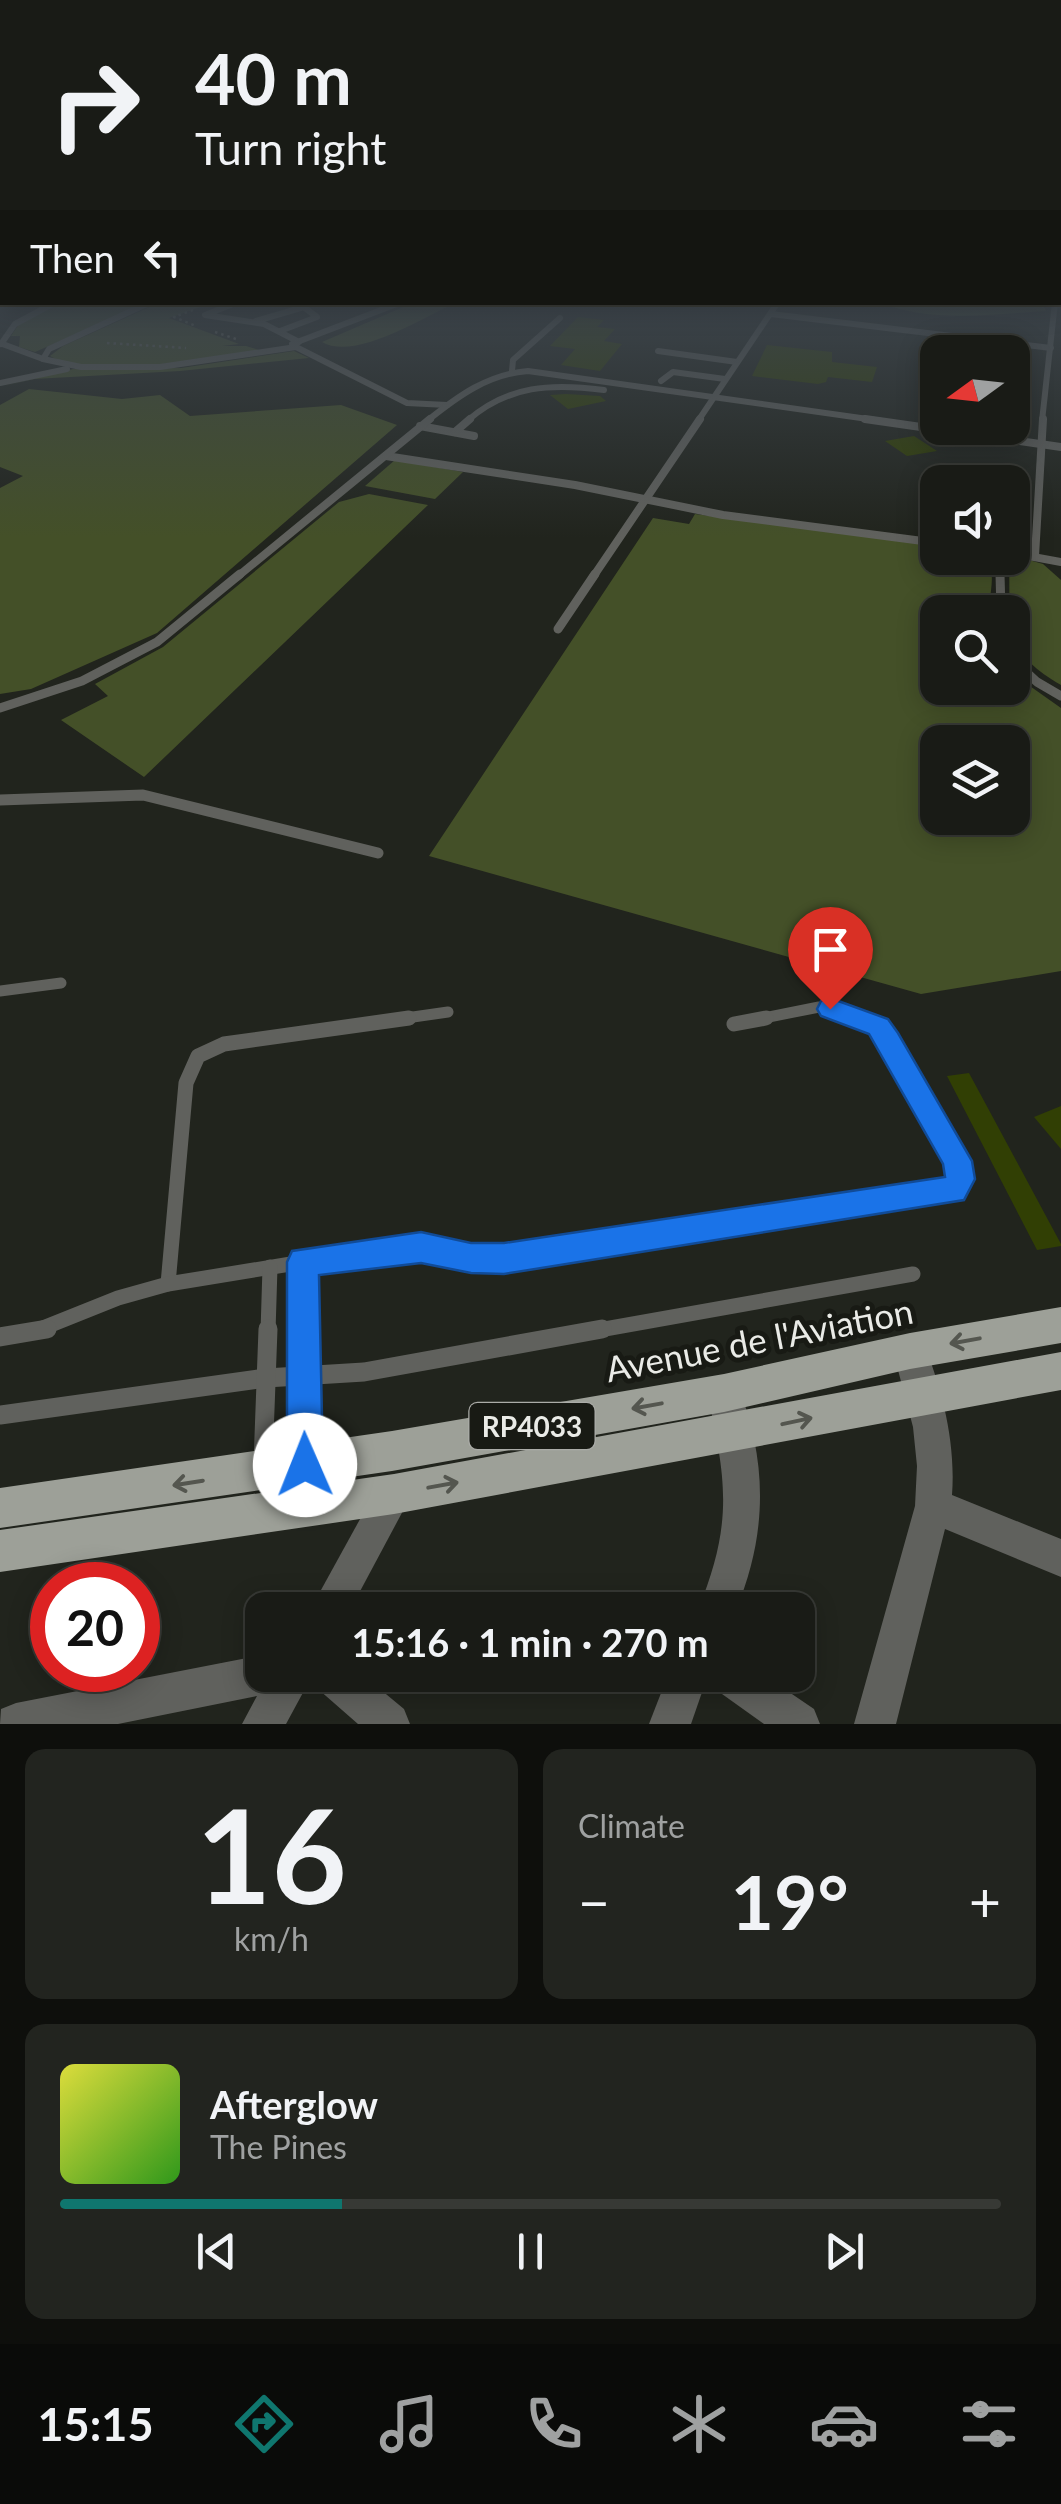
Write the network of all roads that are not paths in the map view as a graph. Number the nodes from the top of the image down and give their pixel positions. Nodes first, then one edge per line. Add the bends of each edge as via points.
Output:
1 (26, 377) edge
2 (359, 377) edge
3 (493, 377) edge
4 (562, 377) edge
5 (666, 377) edge
6 (714, 377) edge
7 (1048, 377) edge
8 (725, 379) joint
9 (661, 381) dead end
10 (480, 382) junction
11 (0, 383) edge
12 (523, 390) junction
13 (604, 390) dead end
14 (508, 393) junction
15 (531, 396) dead end
16 (714, 397) junction
17 (407, 403) junction
18 (446, 406) junction
19 (423, 424) junction
20 (455, 432) junction
21 (474, 436) dead end
22 (1040, 444) junction
23 (1061, 447) edge
24 (386, 456) junction
25 (646, 499) junction
26 (920, 541) edge
27 (1030, 555) edge
28 (1035, 556) junction
29 (1061, 562) edge
30 (558, 630) dead end
31 (1030, 675) edge
32 (1061, 696) edge
33 (0, 708) edge
34 (0, 800) edge
35 (378, 853) dead end
36 (61, 984) dead end
37 (0, 991) edge
38 (448, 1012) dead end
39 (734, 1024) dead end
40 (303, 1262) junction
41 (270, 1267) junction
42 (914, 1274) dead end
43 (168, 1284) junction
44 (1061, 1325) edge
45 (0, 1337) edge
46 (910, 1351) junction
47 (1061, 1371) edge
48 (304, 1373) junction
49 (266, 1378) junction
50 (724, 1393) junction
51 (924, 1394) junction
52 (0, 1415) edge
53 (734, 1434) junction
54 (305, 1465) junction
55 (262, 1471) junction
56 (394, 1494) junction
57 (933, 1506) junction
58 (0, 1508) edge
59 (0, 1551) edge
60 (1061, 1558) edge
61 (340, 1592) edge
62 (726, 1592) edge
63 (245, 1678) edge
64 (283, 1692) edge
65 (352, 1692) edge
66 (682, 1692) edge
67 (753, 1692) edge
68 (16, 1724) edge
69 (263, 1724) edge
70 (389, 1724) edge
71 (670, 1724) edge
72 (799, 1724) edge
73 (876, 1724) edge

1 - 11 lane
2 - 17 lane
3 - 10 lane
4 - 16 lane
5 - 9 lane
6 - 8 lane
7 - 22 lane
8 - 16 lane
10 - 14 lane
10 - 18 lane
12 - 13 lane via 556,384
12 - 14 lane
12 - 15 lane
14 - 20 lane
16 - 22 lane
16 - 25 lane
17 - 18 lane
17 - 19 lane
18 - 19 lane
19 - 20 lane
19 - 24 lane
20 - 21 lane
22 - 23 lane
22 - 28 lane
24 - 25 lane
24 - 33 lane via 142,653
25 - 26 lane
25 - 30 lane
27 - 28 lane
28 - 29 lane
31 - 32 lane
34 - 35 lane via 143,794
36 - 37 lane
38 - 43 lane via 224,1044 197,1054 186,1083
39 - 40 lane via 819,1007 879,1026 957,1161 958,1185 946,1193 504,1259 421,1248
40 - 41 lane
40 - 48 lane
41 - 43 lane
41 - 49 lane
42 - 48 lane via 364,1372
43 - 45 lane via 46,1330
44 -> 46 main road, Avenue de l'Aviation / RP4033
46 - 50 main road, Avenue de l'Aviation / RP4033
46 - 51 street
47 - 51 main road, RP4033
48 - 49 lane
48 - 54 lane
49 - 52 lane
49 - 55 lane
50 - 53 street
50 -> 54 main road, Avenue de l'Aviation / RP4033
53 -> 51 main road, RP4033
51 - 57 street via 936,1452
56 -> 53 main road, RP4033
53 - 62 street via 743,1486 742,1541
54 - 55 main road, Avenue de l'Aviation / RP4033
55 -> 58 main road, Avenue de l'Aviation / RP4033
56 - 59 main road, RP4033
56 - 61 street
57 - 60 street
57 - 73 street
63 - 68 street
64 - 69 street
65 - 70 street
66 - 71 street
67 - 72 street

